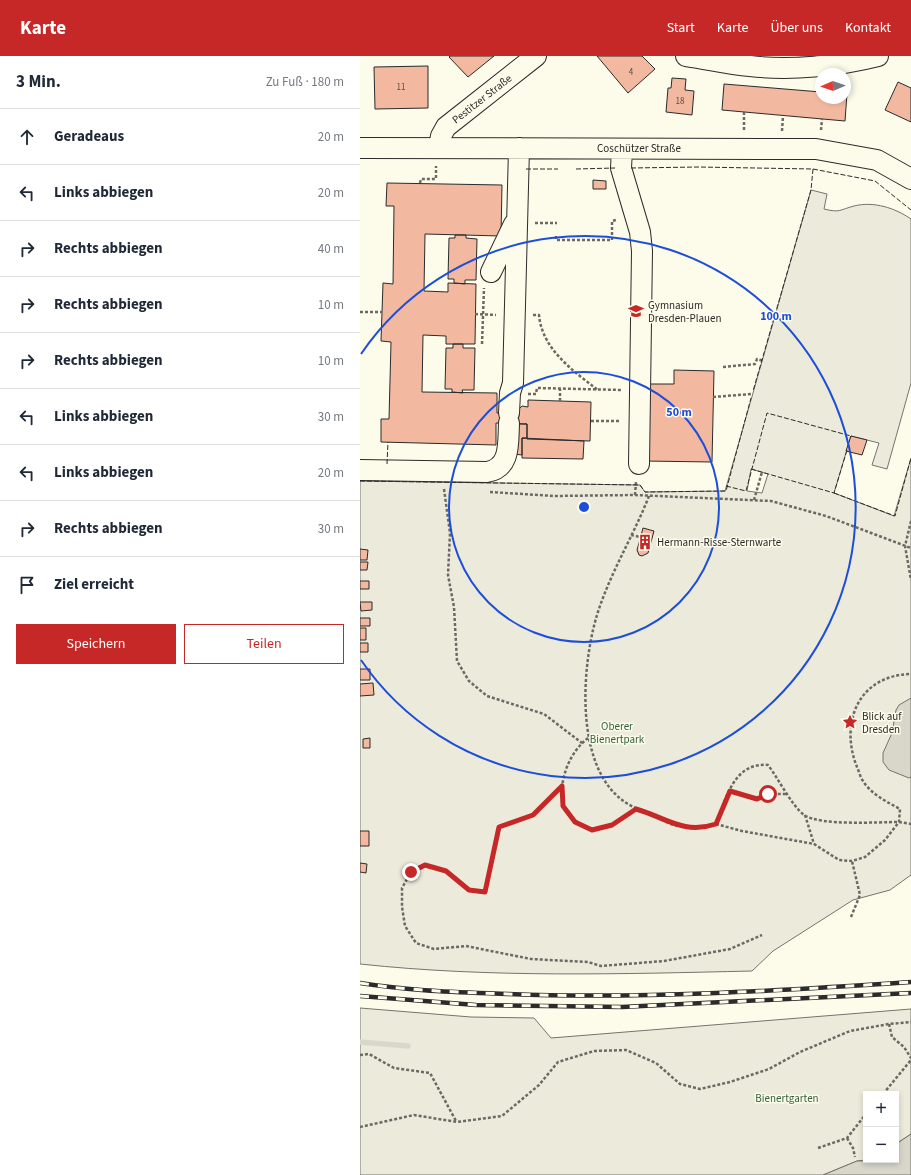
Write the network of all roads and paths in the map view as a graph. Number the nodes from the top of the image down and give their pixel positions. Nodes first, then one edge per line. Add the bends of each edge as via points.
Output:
1 (536, 56) edge
2 (686, 56) edge
3 (878, 56) edge
4 (744, 112) dead end
5 (783, 116) dead end
6 (822, 119) dead end
7 (744, 131) dead end
8 (782, 132) dead end
9 (820, 137) dead end
10 (360, 148) edge
11 (518, 148) junction
12 (622, 149) junction
13 (438, 156) junction
14 (911, 179) edge
15 (420, 183) dead end
16 (615, 220) dead end
17 (523, 223) junction
18 (557, 223) dead end
19 (556, 236) dead end
20 (582, 236) dead end
21 (582, 240) junction
22 (487, 278) joint
23 (360, 312) edge
24 (382, 312) dead end
25 (475, 314) dead end
26 (483, 314) junction
27 (491, 314) dead end
28 (531, 315) dead end
29 (482, 344) dead end
30 (764, 361) dead end
31 (723, 367) dead end
32 (560, 389) junction
33 (598, 390) junction
34 (627, 390) dead end
35 (510, 393) junction
36 (752, 394) dead end
37 (713, 397) dead end
38 (560, 401) dead end
39 (591, 421) dead end
40 (620, 422) dead end
41 (639, 464) dead end
42 (360, 470) edge
43 (762, 472) dead end
44 (436, 488) dead end
45 (444, 489) junction
46 (452, 490) dead end
47 (483, 491) dead end
48 (649, 496) junction
49 (754, 500) junction
50 (911, 521) edge
51 (631, 535) junction
52 (640, 537) dead end
53 (905, 546) junction
54 (911, 548) edge
55 (911, 580) edge
56 (911, 674) edge
57 (588, 738) junction
58 (582, 743) junction
59 (562, 786) junction
60 (730, 791) junction
61 (787, 794) junction
62 (636, 809) junction
63 (804, 815) junction
64 (899, 822) junction
65 (716, 824) junction
66 (911, 824) edge
67 (814, 844) junction
68 (852, 861) junction
69 (851, 917) dead end
70 (762, 935) dead end
71 (911, 1022) edge
72 (889, 1024) junction
73 (360, 1055) edge
74 (911, 1059) edge
75 (885, 1091) edge
76 (863, 1118) edge
77 (457, 1122) junction
78 (360, 1127) edge
79 (847, 1138) junction
80 (818, 1148) dead end
81 (856, 1157) dead end

1 - 13 street, Pestitzer Straße via 446,127 441,136
2 - 3 street via 751,66 800,67 845,63
4 - 7 path
5 - 8 path
6 - 9 path
10 - 13 street, Coschützer Straße
11 - 12 street, Coschützer Straße
11 - 13 street, Coschützer Straße
11 - 17 street
12 - 14 street, Coschützer Straße via 816,149 877,160
12 - 41 street via 621,168 640,232 642,251
13 - 15 path via 436,180 420,179
16 - 21 path via 612,221 612,240
17 - 18 path
17 - 22 street via 514,223
17 - 35 street
19 - 21 path via 556,240
20 - 21 path
22 - 26 path
23 - 24 path
25 - 26 path
26 - 27 path
26 - 29 path
28 - 33 path via 539,315 546,340 555,352
30 - 31 path via 757,359 755,364
32 - 33 path
32 - 35 path via 536,388 536,394
32 - 38 path
33 - 34 path
35 - 42 street via 506,458 502,466 495,471
36 - 37 path
39 - 40 path
43 - 49 path
44 - 45 path
45 - 46 path
45 - 58 path via 450,533 448,575 454,607 457,661 469,681 487,696 544,714
47 - 48 path via 554,496
48 - 49 path
48 - 51 path
49 - 53 path via 770,501 826,516
50 - 53 path
51 - 52 path
51 - 57 path via 607,587 590,642
53 - 54 path
53 - 55 path
56 - 64 path via 877,682 858,702 850,722 852,754 863,781 881,798 900,809
57 - 58 path
57 - 62 path via 595,763 604,781 618,797
58 - 59 path via 569,762
59 - 62 path via 563,806 575,822 592,830 612,825
59 - 70 path via 533,815 499,827 485,892 469,890 446,871 425,865 411,872 402,888 402,907 405,926 416,943 434,948 466,946 531,959 588,962 601,966 664,961 730,949
60 - 61 path via 757,799 768,794
60 - 61 path via 736,778 746,768 757,764 768,765
60 - 65 path
61 - 63 path
62 - 65 path via 683,826 703,828
63 - 64 path via 826,821
63 - 67 path
64 - 66 path
64 - 68 path via 885,840 865,857
65 - 67 path
67 - 68 path via 839,860
68 - 69 path via 860,894
71 - 72 path
72 - 74 path via 892,1037 904,1047
72 - 77 path via 850,1031 800,1052 769,1069 700,1089 680,1084 656,1063 626,1050 594,1051 558,1062 540,1085 502,1116
73 - 77 path via 370,1054 394,1068 430,1073
74 - 75 path
76 - 79 path
77 - 78 path via 414,1115
79 - 80 path
79 - 81 path

